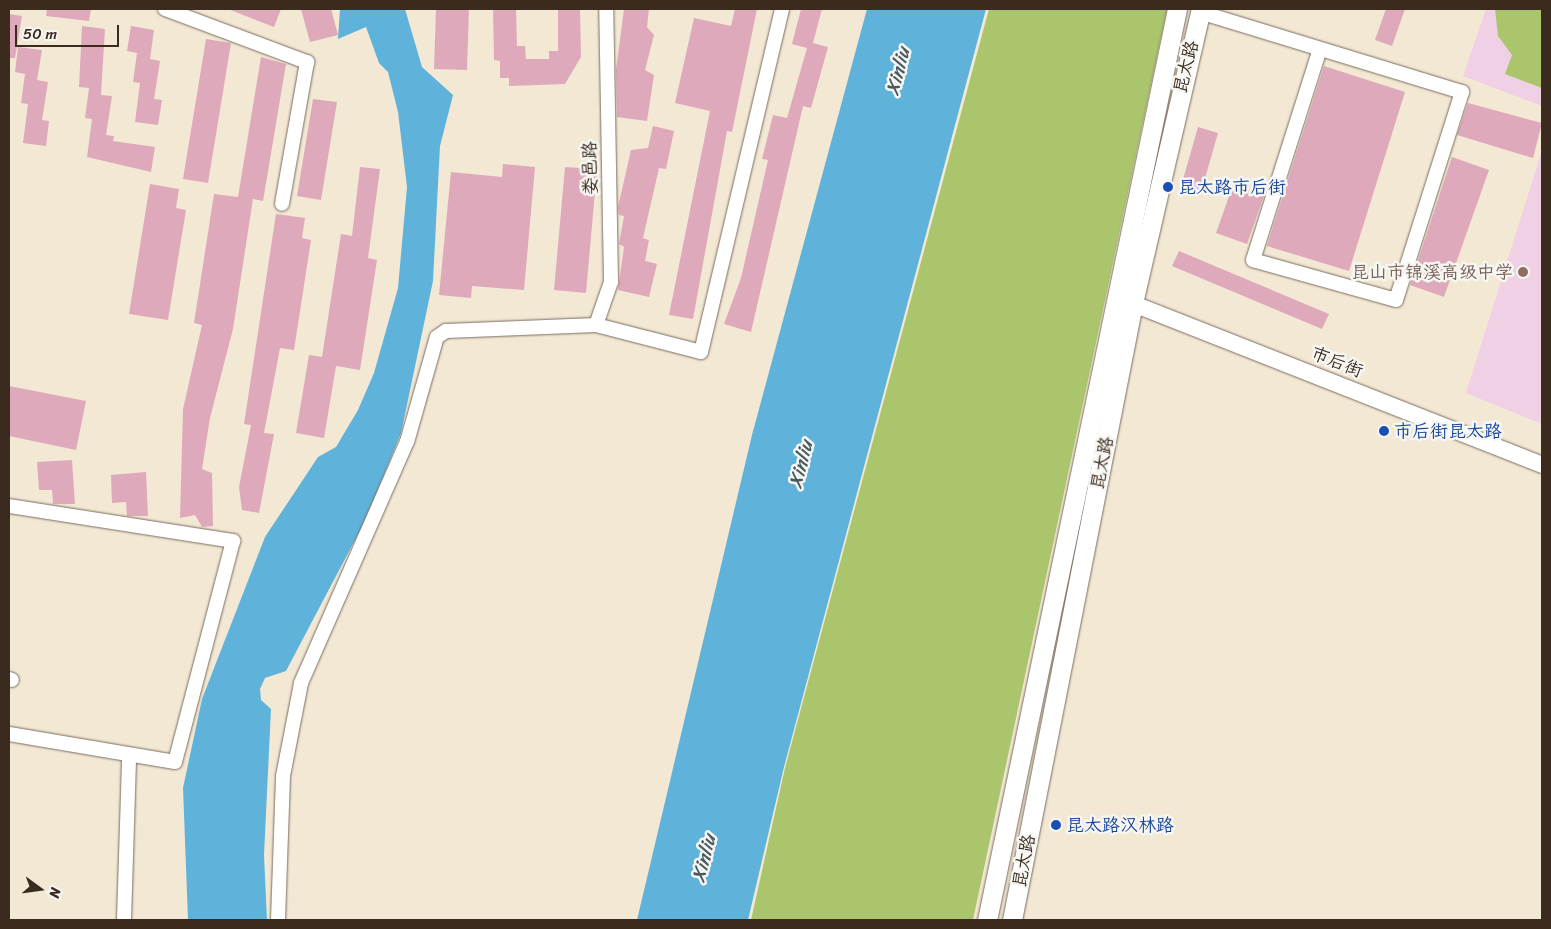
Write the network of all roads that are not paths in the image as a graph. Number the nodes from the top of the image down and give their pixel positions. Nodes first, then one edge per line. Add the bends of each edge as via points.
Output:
1 (165, 9) edge
2 (606, 9) edge
3 (782, 9) edge
4 (1177, 9) edge
5 (1201, 10) edge
6 (1320, 49) junction
7 (282, 204) dead end
8 (1125, 300) junction
9 (596, 325) junction
10 (1542, 465) edge
11 (9, 506) edge
12 (9, 734) edge
13 (129, 757) junction
14 (124, 920) edge
15 (278, 920) edge
16 (987, 920) edge
17 (1012, 920) edge

1 - 7 street via 307,62
2 - 9 street, 娄邑路 via 611,282
3 - 9 street via 701,352
4 - 8 main road, 昆太路
5 - 6 street
5 - 8 main road, 昆太路
6 - 6 street via 1462,92 1396,300 1253,260
8 - 10 street, 市后街
8 - 16 main road, 昆太路
8 - 17 main road, 昆太路
9 - 15 street via 446,331 437,337 407,442 301,683 283,776
11 - 13 street via 233,541 175,762
12 - 13 street
13 - 14 street

